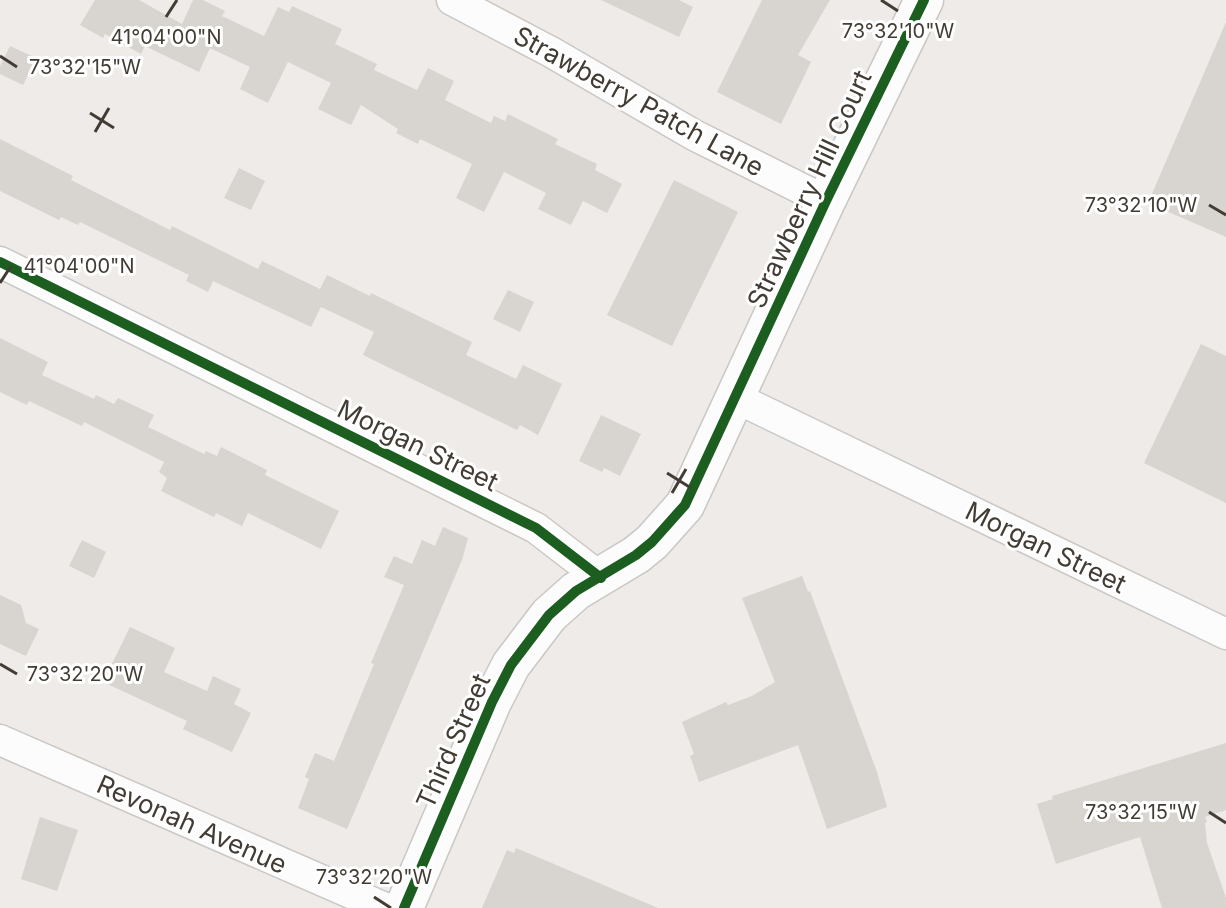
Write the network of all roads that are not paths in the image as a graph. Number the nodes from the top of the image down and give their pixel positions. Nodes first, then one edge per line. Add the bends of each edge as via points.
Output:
1 (452, 0) edge
2 (924, 0) edge
3 (826, 201) junction
4 (0, 262) edge
5 (736, 398) junction
6 (601, 578) junction
7 (1226, 634) edge
8 (0, 740) edge
9 (385, 908) edge
10 (404, 908) edge

1 - 3 street, Strawberry Patch Lane via 694,135
2 - 3 street, Strawberry Hill Court
3 - 5 street, Strawberry Hill Court
4 - 6 street, Morgan Street via 536,528
5 - 6 street via 685,505 652,542
5 - 7 street, Morgan Street
6 - 10 street, Third Street via 549,615 511,665
8 - 9 street, Revonah Avenue

